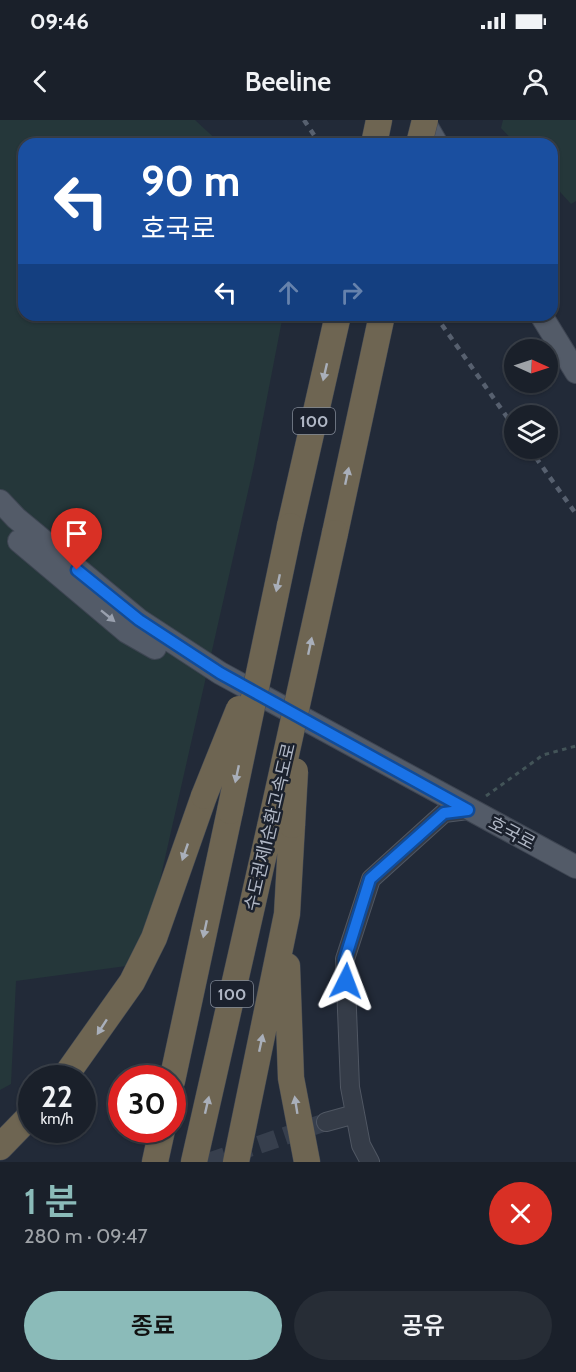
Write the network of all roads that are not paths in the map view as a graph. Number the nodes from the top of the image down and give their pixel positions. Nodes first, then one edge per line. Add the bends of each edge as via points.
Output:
1 (379, 120) edge
2 (424, 120) edge
3 (375, 138) edge
4 (420, 138) edge
5 (434, 138) edge
6 (337, 321) edge
7 (381, 321) edge
8 (545, 321) edge
9 (576, 372) edge
10 (0, 501) edge
11 (0, 523) edge
12 (266, 638) junction
13 (468, 810) junction
14 (444, 813) junction
15 (281, 826) junction
16 (576, 867) edge
17 (576, 884) edge
18 (287, 915) junction
19 (73, 1065) edge
20 (175, 1065) edge
21 (355, 1114) junction
22 (326, 1122) tunnel mouth
23 (18, 1128) edge
24 (159, 1143) edge
25 (0, 1147) edge
26 (155, 1162) edge
27 (194, 1162) edge
28 (236, 1162) edge
29 (307, 1162) edge
30 (369, 1162) edge

1 - 3 highway
2 - 4 highway, bridge
2 - 5 main road
6 -> 12 highway, 100, bridge
15 -> 7 highway, 수도권제1순환고속도로 / 100, bridge via 300,690
8 - 9 main road
10 - 13 main road, 호국로 via 139,620 220,673
11 -> 14 main road, 호국로 via 127,632
12 -> 19 highway, bridge via 154,938 132,982
12 -> 20 highway, 100, bridge
13 - 14 street
13 - 16 main road, 호국로
14 - 17 main road, 호국로
14 - 21 street via 370,879 345,959 350,1087
15 - 18 highway
27 -> 15 highway, 수도권제1순환고속도로 / 100
28 -> 18 highway
29 -> 18 highway via 291,1078
21 - 22 street
21 - 30 street
23 - 25 highway
24 - 26 highway

